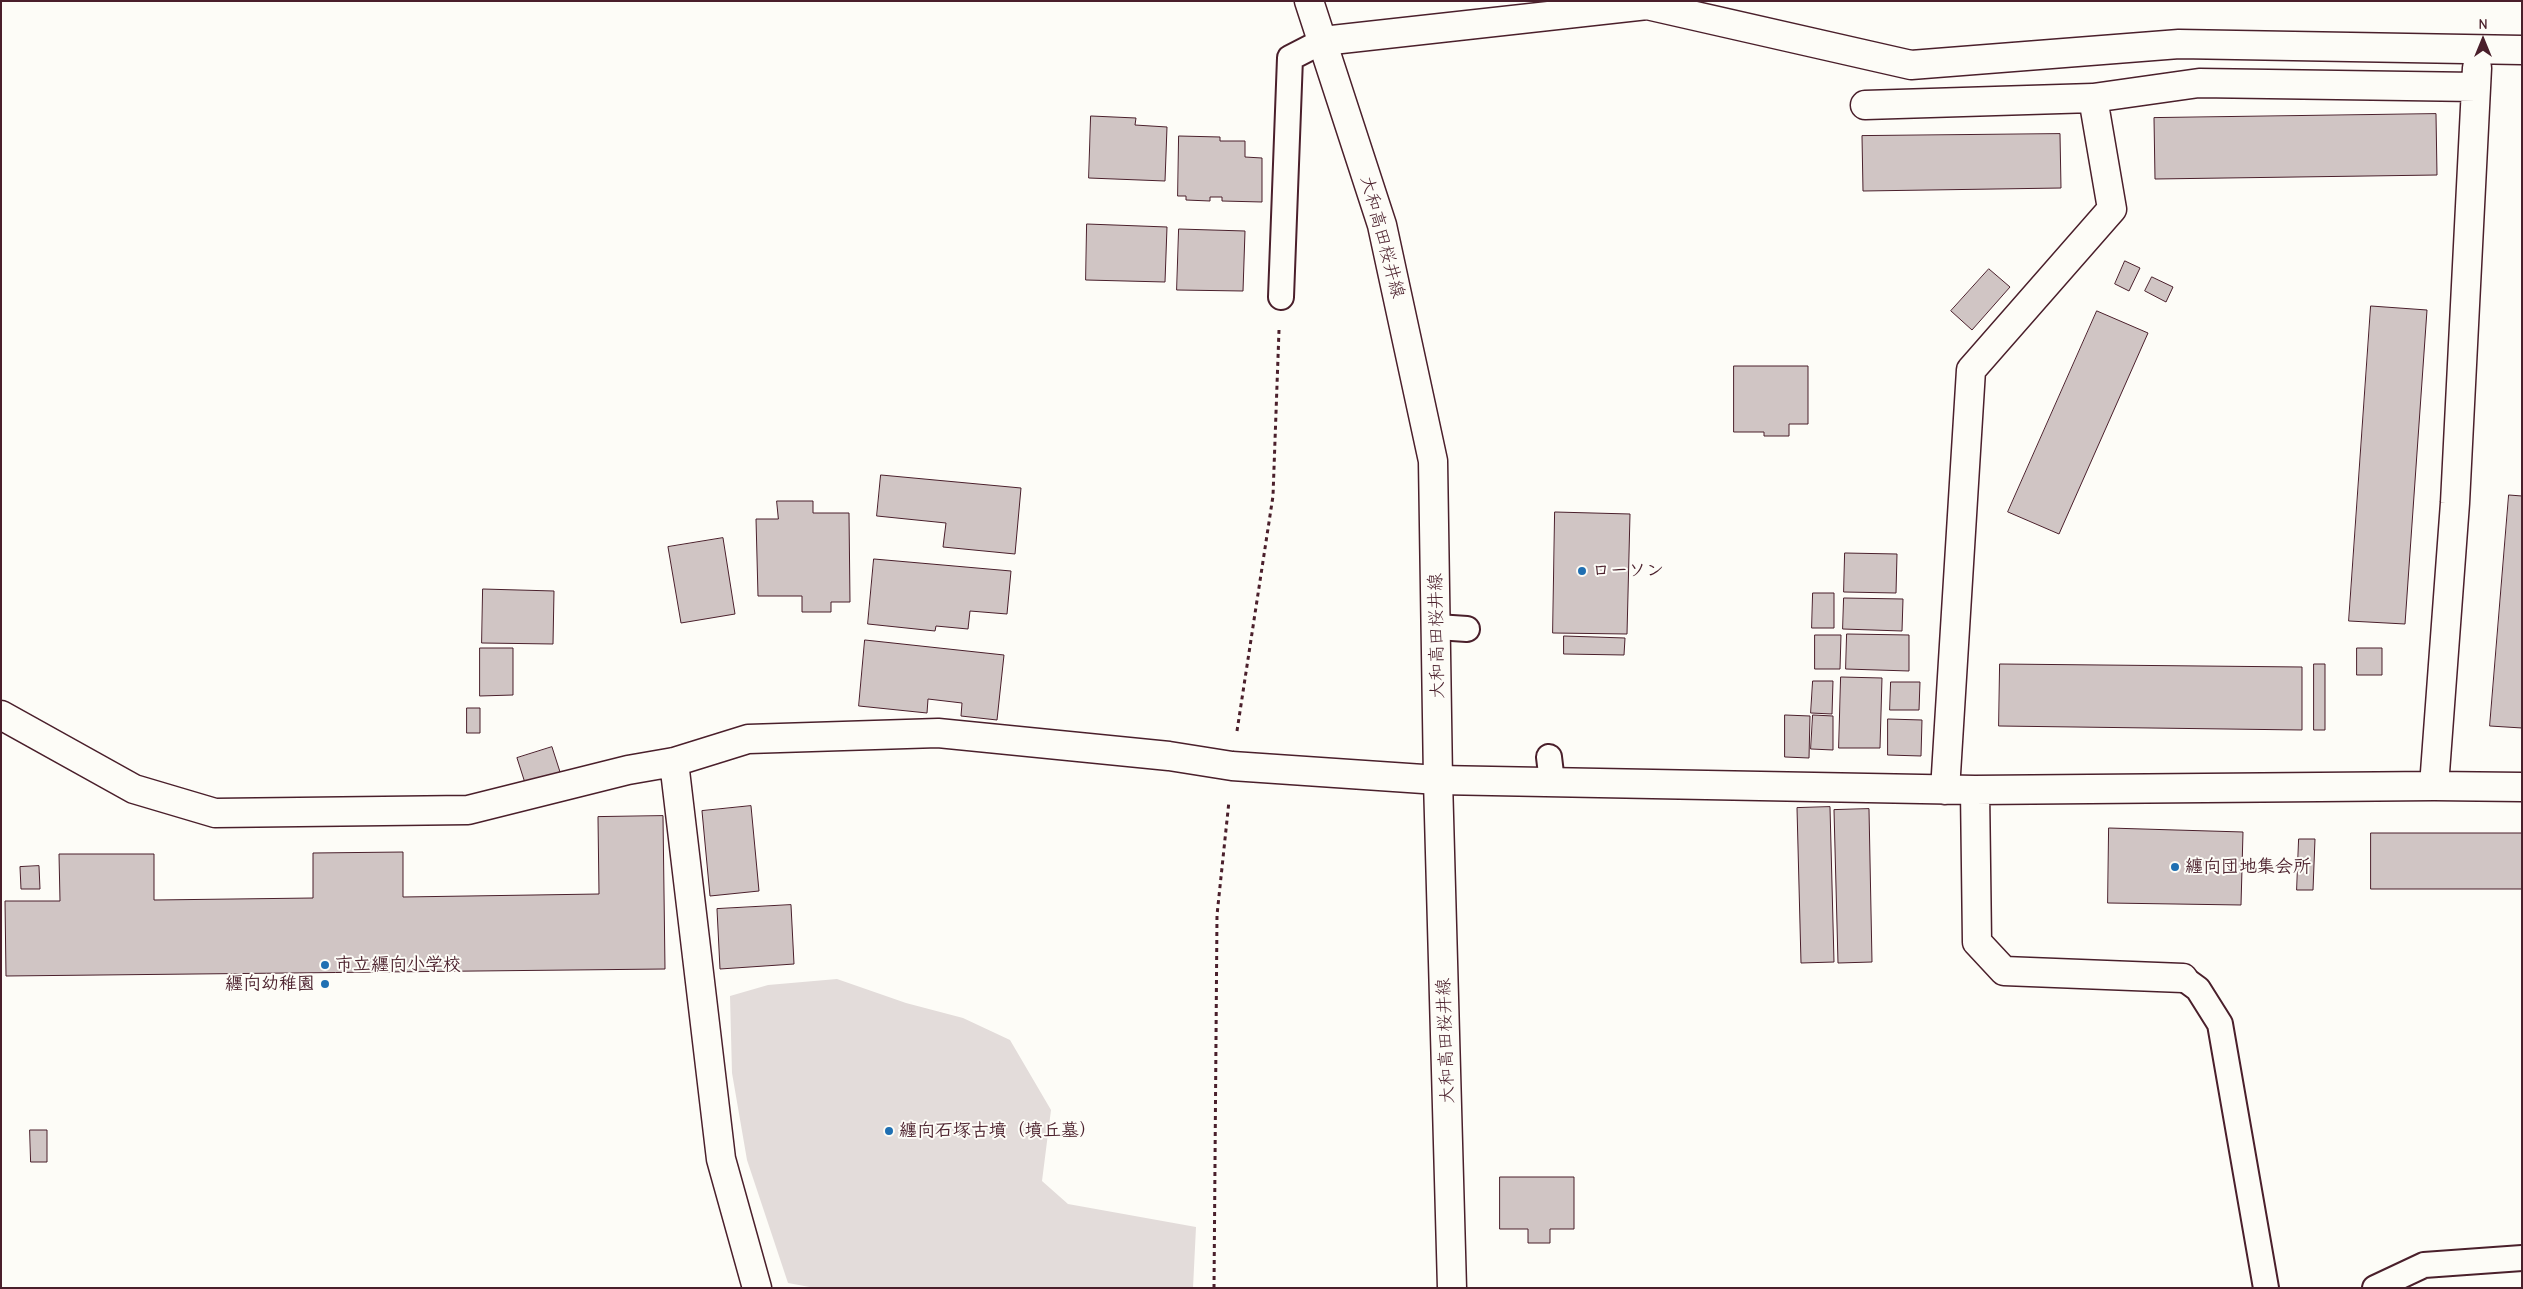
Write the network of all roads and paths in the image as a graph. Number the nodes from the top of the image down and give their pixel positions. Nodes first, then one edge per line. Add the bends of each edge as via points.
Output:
1 (1309, 1) edge
2 (1323, 41) junction
3 (2478, 49) junction
4 (2522, 50) edge
5 (2476, 88) junction
6 (2093, 98) junction
7 (1865, 105) dead end
8 (1280, 297) dead end
9 (1437, 627) junction
10 (1467, 628) dead end
11 (1, 715) edge
12 (674, 762) junction
13 (1438, 780) junction
14 (2434, 786) junction
15 (2522, 787) edge
16 (1945, 790) junction
17 (1975, 790) junction
18 (2183, 978) joint
19 (2522, 1258) edge
20 (757, 1288) edge
21 (1452, 1288) edge
22 (2266, 1288) edge
23 (2375, 1288) edge

1 - 2 street, 大和高田桜井線
2 - 3 street via 1647,5 1911,65 2179,44
2 - 8 lane via 1290,58
2 - 9 street, 大和高田桜井線 via 1382,225 1433,461
3 - 4 street
3 - 5 street
5 - 6 street via 2199,83
5 - 14 street via 2455,503
6 - 7 street
6 - 16 street via 2112,209 1971,370
9 - 10 lane
9 - 13 street, 大和高田桜井線
11 - 12 street via 134,789 215,813 468,810 628,770
12 - 13 street via 748,739 938,732 1170,756 1232,766
12 - 20 street via 721,1159
13 - 16 street via 1551,770
13 - 21 street, 大和高田桜井線
14 - 15 street
14 - 17 street
16 - 17 street
17 - 18 street via 1977,942 2004,971
18 - 22 lane via 2198,989 2220,1024
19 - 23 lane via 2424,1265

